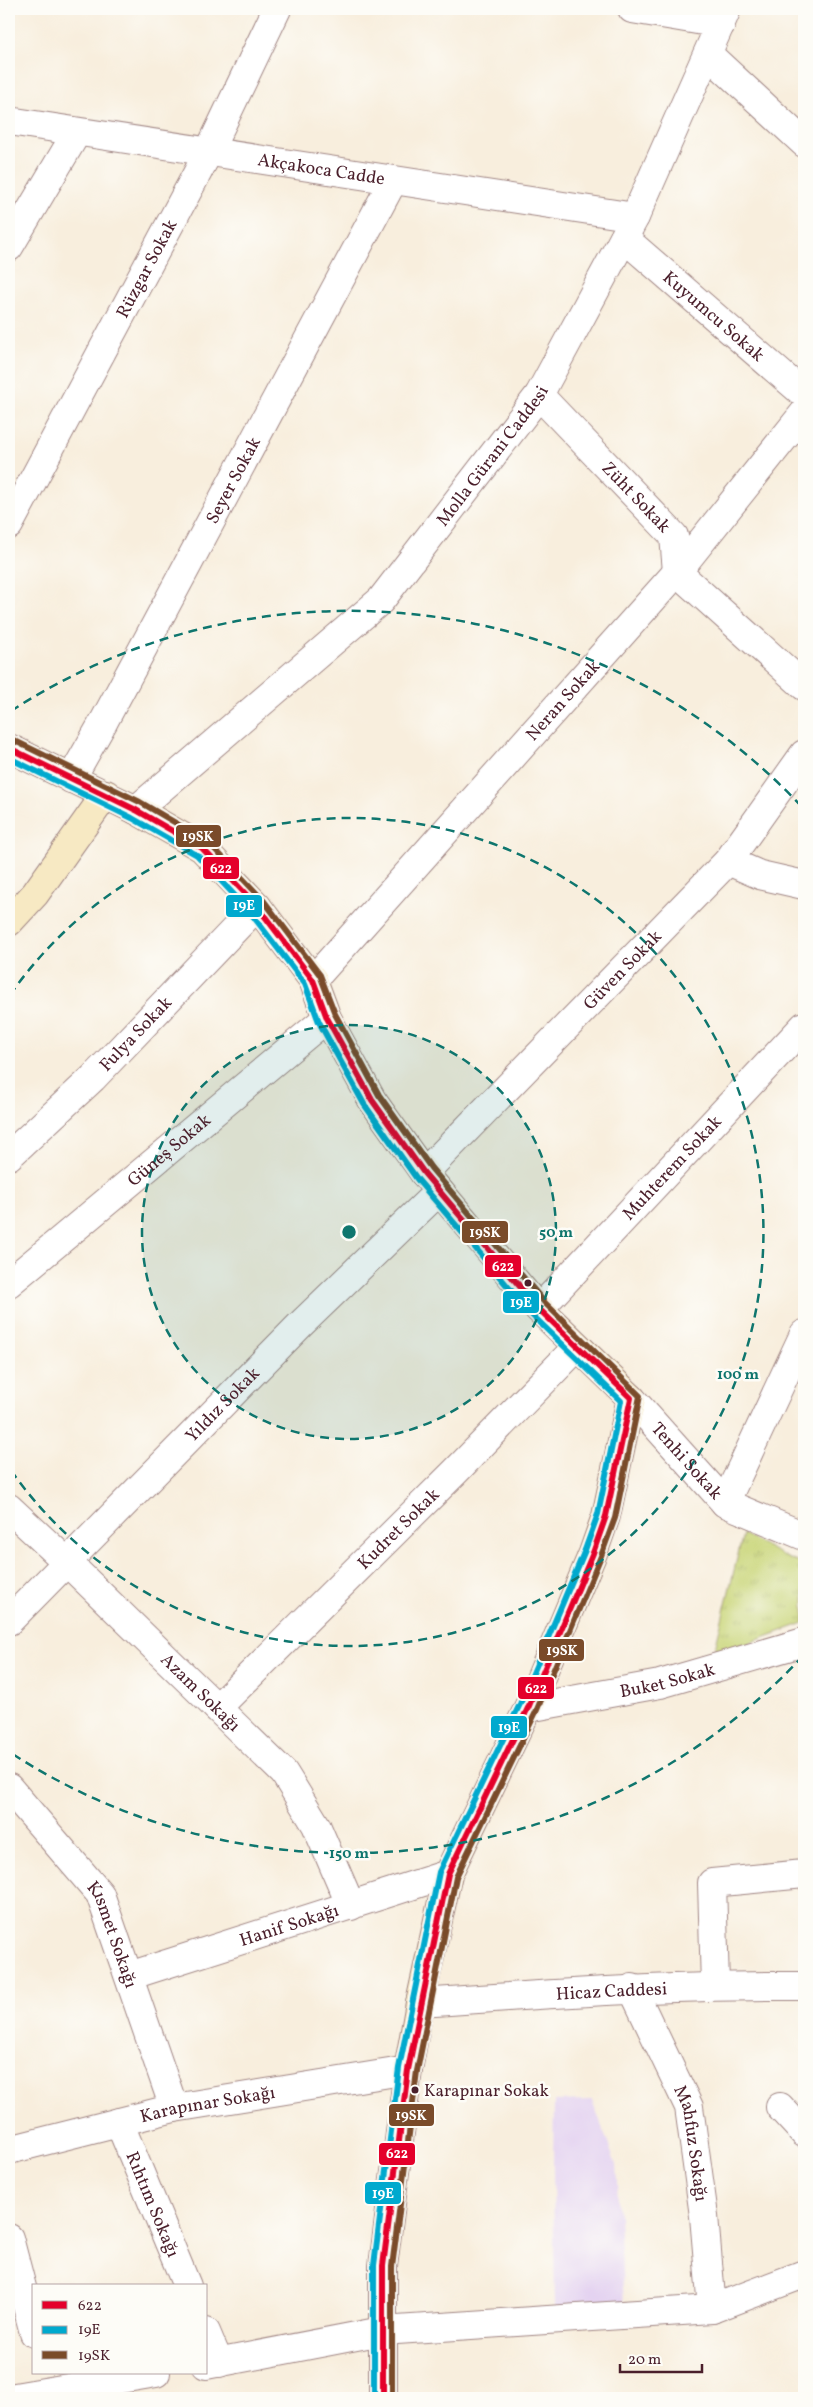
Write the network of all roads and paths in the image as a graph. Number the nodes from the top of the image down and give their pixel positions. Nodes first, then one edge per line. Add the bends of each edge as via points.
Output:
1 (277, 9) edge
2 (632, 9) edge
3 (724, 16) edge
4 (708, 54) junction
5 (9, 121) edge
6 (77, 132) junction
7 (804, 144) edge
8 (208, 153) junction
9 (393, 181) junction
10 (629, 227) junction
11 (9, 247) edge
12 (804, 394) edge
13 (539, 395) junction
14 (804, 413) edge
15 (9, 525) edge
16 (677, 572) junction
17 (804, 686) edge
18 (9, 748) edge
19 (804, 754) edge
20 (71, 779) junction
21 (106, 794) junction
22 (136, 810) junction
23 (728, 861) junction
24 (804, 885) edge
25 (257, 906) junction
26 (9, 922) edge
27 (313, 980) junction
28 (327, 1018) junction
29 (804, 1026) edge
30 (9, 1156) edge
31 (431, 1182) junction
32 (9, 1283) edge
33 (539, 1309) junction
34 (804, 1334) edge
35 (577, 1347) junction
36 (630, 1398) junction
37 (725, 1503) junction
38 (9, 1508) edge
39 (804, 1536) edge
40 (67, 1562) junction
41 (9, 1620) edge
42 (803, 1647) edge
43 (217, 1708) junction
44 (528, 1708) junction
45 (9, 1788) edge
46 (448, 1874) junction
47 (804, 1874) edge
48 (351, 1906) junction
49 (128, 1976) junction
50 (715, 1985) junction
51 (804, 1986) edge
52 (632, 1988) junction
53 (420, 2003) junction
54 (408, 2070) junction
55 (780, 2107) dead end
56 (174, 2108) junction
57 (120, 2122) junction
58 (804, 2133) edge
59 (9, 2150) edge
60 (9, 2238) edge
61 (804, 2274) edge
62 (186, 2284) edge
63 (712, 2309) junction
64 (32, 2325) edge
65 (382, 2331) junction
66 (208, 2341) edge
67 (213, 2364) edge
68 (149, 2374) edge
69 (52, 2387) edge
70 (9, 2398) edge
71 (384, 2398) edge

1 - 8 street, Rüzgar Sokak
2 - 3 street
3 - 4 street, Molla Gürani Caddesi
4 - 7 street
4 - 10 street, Molla Gürani Caddesi
5 - 6 street, Akçakoca Cadde
6 - 8 street, Akçakoca Cadde
6 - 11 street
8 - 9 street, Akçakoca Cadde
8 - 15 street, Rüzgar Sokak
9 - 10 street, Akçakoca Cadde
9 - 20 street, Seyer Sokak
10 - 12 street, Kuyumcu Sokak
10 - 13 street, Molla Gürani Caddesi
13 - 16 street, Züht Sokak via 674,536
13 - 22 street, Molla Gürani Caddesi via 381,600
14 - 16 street, Neran Sokak
16 - 17 street
16 - 27 street, Neran Sokak
18 - 20 main road
19 - 23 street, Güven Sokak
20 - 21 main road
21 - 22 main road
21 - 26 main road via 35,894
22 - 25 main road via 202,848
23 - 24 street via 760,875
23 - 31 street, Güven Sokak
25 - 27 main road
25 - 30 street, Fulya Sokak via 92,1078
27 - 28 main road
28 - 31 main road via 372,1100
28 - 32 street, Güneş Sokak
29 - 33 street, Muhterem Sokak
31 - 33 main road
31 - 40 street, Yıldız Sokak via 300,1325
33 - 35 main road
34 - 37 street
35 - 36 main road
35 - 43 street, Kudret Sokak
36 - 37 street, Tenhi Sokak
36 - 44 main road via 606,1516
37 - 39 street, Tenhi Sokak
38 - 40 street, Azam Sokağı
40 - 41 street, Yıldız Sokak
40 - 43 street, Azam Sokağı
42 - 44 street, Buket Sokak via 660,1684
43 - 48 street, Azam Sokağı via 284,1773 316,1826
44 - 46 main road
45 - 49 street, Kısmet Sokağı via 100,1894
46 - 48 street, Hanif Sokağı
46 - 53 main road
47 - 50 street via 712,1883
48 - 49 street, Hanif Sokağı
49 - 56 street, Kısmet Sokağı
50 - 51 street, Hicaz Caddesi
50 - 52 street, Hicaz Caddesi
52 - 53 street, Hicaz Caddesi
52 - 63 street, Mahfuz Sokağı via 689,2107 704,2216
53 - 54 main road
54 - 56 street, Karapınar Sokağı
54 - 65 main road via 382,2266
55 - 58 street
56 - 57 street, Karapınar Sokağı
57 - 59 street, Karapınar Sokağı
57 - 62 street, Rıhtım Sokağı
60 - 64 street
61 - 63 street
63 - 65 street
65 - 67 street
65 - 71 main road
66 - 67 street
68 - 69 street
69 - 70 street

